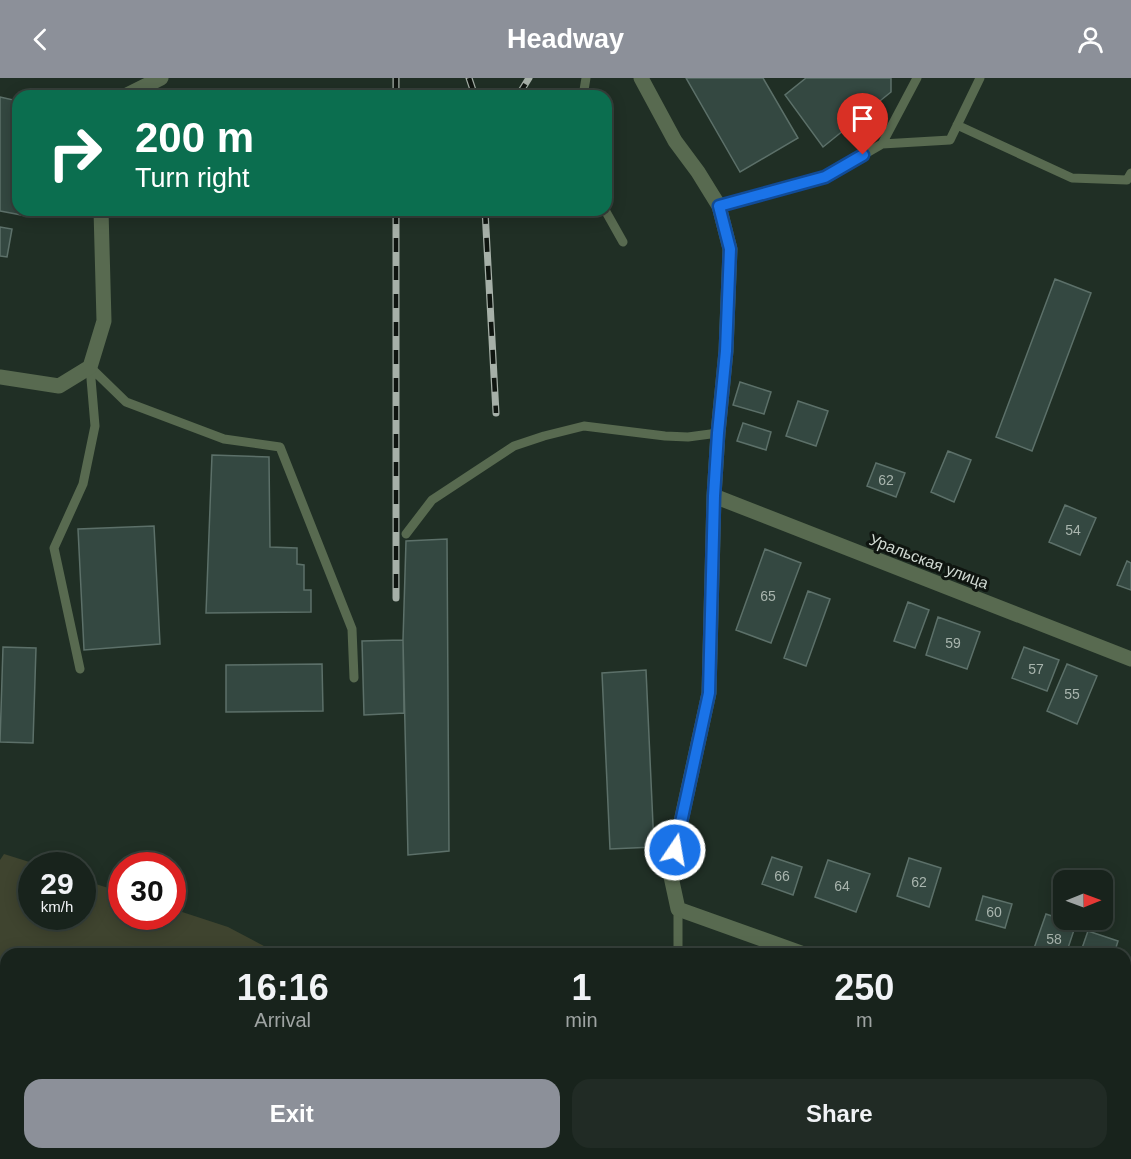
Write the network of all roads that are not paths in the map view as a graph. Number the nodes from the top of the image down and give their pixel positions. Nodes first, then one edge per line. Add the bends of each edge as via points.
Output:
1 (160, 78) edge
2 (641, 78) edge
3 (917, 78) edge
4 (980, 78) edge
5 (137, 90) edge
6 (957, 125) junction
7 (882, 144) junction
8 (1130, 178) edge
9 (719, 206) junction
10 (101, 216) edge
11 (608, 216) edge
12 (623, 242) dead end
13 (90, 367) junction
14 (0, 377) edge
15 (718, 433) junction
16 (714, 496) junction
17 (406, 534) dead end
18 (1131, 659) edge
19 (80, 669) dead end
20 (354, 678) dead end
21 (678, 909) junction
22 (678, 948) edge
23 (787, 948) edge

1 - 5 street
2 - 9 street via 675,141
3 - 7 lane
4 - 6 lane
6 - 7 lane via 950,140
6 - 8 lane via 1072,178
7 - 9 lane via 825,177
9 - 15 street via 730,249
10 - 13 street via 104,321
11 - 12 lane
13 - 14 street via 59,386
13 - 19 lane via 95,426 83,484 54,548
13 - 20 lane via 126,402 224,439 280,447 352,629
15 - 16 street
15 - 17 lane via 665,436 584,426 544,436 514,447 432,500
16 - 18 street, Уральская улица
16 - 21 street via 709,693 670,872
21 - 22 lane
21 - 23 street

